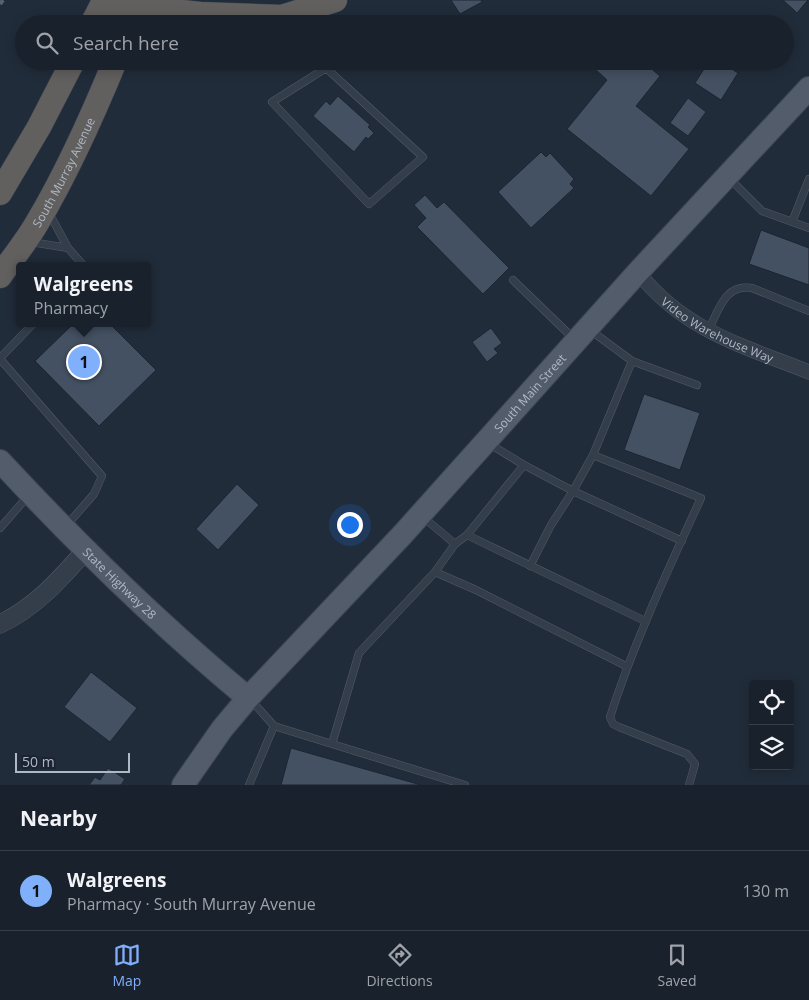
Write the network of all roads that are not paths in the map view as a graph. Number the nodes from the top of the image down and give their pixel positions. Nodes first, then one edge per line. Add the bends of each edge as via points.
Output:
1 (335, 0) edge
2 (100, 9) edge
3 (137, 10) edge
4 (227, 15) edge
5 (297, 15) edge
6 (68, 70) edge
7 (112, 70) edge
8 (317, 70) edge
9 (329, 70) edge
10 (809, 88) edge
11 (727, 176) junction
12 (809, 179) edge
13 (0, 193) edge
14 (46, 208) junction
15 (792, 222) junction
16 (809, 228) edge
17 (25, 241) junction
18 (68, 248) junction
19 (80, 262) edge
20 (638, 272) junction
21 (0, 276) edge
22 (513, 280) dead end
23 (809, 311) edge
24 (30, 327) edge
25 (708, 331) junction
26 (582, 335) junction
27 (0, 359) edge
28 (632, 361) junction
29 (809, 372) edge
30 (697, 385) dead end
31 (486, 441) junction
32 (593, 455) junction
33 (0, 461) edge
34 (524, 465) junction
35 (573, 491) junction
36 (30, 493) junction
37 (420, 514) junction
38 (0, 528) edge
39 (64, 528) junction
40 (467, 535) junction
41 (682, 541) junction
42 (456, 544) junction
43 (86, 550) junction
44 (530, 566) junction
45 (435, 572) junction
46 (645, 621) junction
47 (0, 624) edge
48 (626, 666) junction
49 (248, 698) junction
50 (274, 726) junction
51 (332, 744) junction
52 (183, 785) edge
53 (249, 785) edge
54 (465, 785) edge
55 (689, 785) edge

1 - 5 highway
2 - 3 highway
3 - 4 highway
6 - 13 highway
7 - 14 highway, South Murray Avenue via 82,141
8 - 9 lane via 272,102 369,204 423,157
10 - 11 main road, South Main Street
11 - 15 lane via 762,211
11 - 20 main road, South Main Street
12 - 15 lane
14 - 17 highway, South Murray Avenue
14 - 18 lane
15 - 16 lane
17 - 18 lane
17 - 21 highway, South Murray Avenue
18 - 19 lane
20 - 25 street, Video Warehouse Way via 664,302
20 - 26 main road, South Main Street
22 - 26 lane
23 - 25 lane via 742,287 727,294
24 - 27 lane
25 - 29 street, Video Warehouse Way
26 - 28 lane
26 - 31 main road, South Main Street
27 - 39 lane via 102,476 94,494
28 - 30 lane
28 - 32 lane
31 - 34 lane
31 - 37 main road, South Main Street
32 - 35 lane
32 - 41 lane via 701,498
33 - 36 main road, State Highway 28
34 - 35 lane
34 - 40 lane
35 - 41 lane
35 - 44 lane
36 - 38 lane
36 - 39 main road, State Highway 28
37 - 42 lane
37 - 49 main road, South Main Street
39 - 43 main road, State Highway 28
40 - 42 lane
40 - 44 lane
41 - 46 lane
42 - 45 lane
43 - 47 street via 46,594
43 - 49 main road, State Highway 28
44 - 46 lane
45 - 48 lane
45 - 51 lane via 359,653
46 - 48 lane
48 - 55 lane via 610,718 613,724 687,754 695,764
49 - 50 lane
49 - 52 main road, South Main Street
50 - 51 lane
50 - 53 lane
51 - 54 lane

